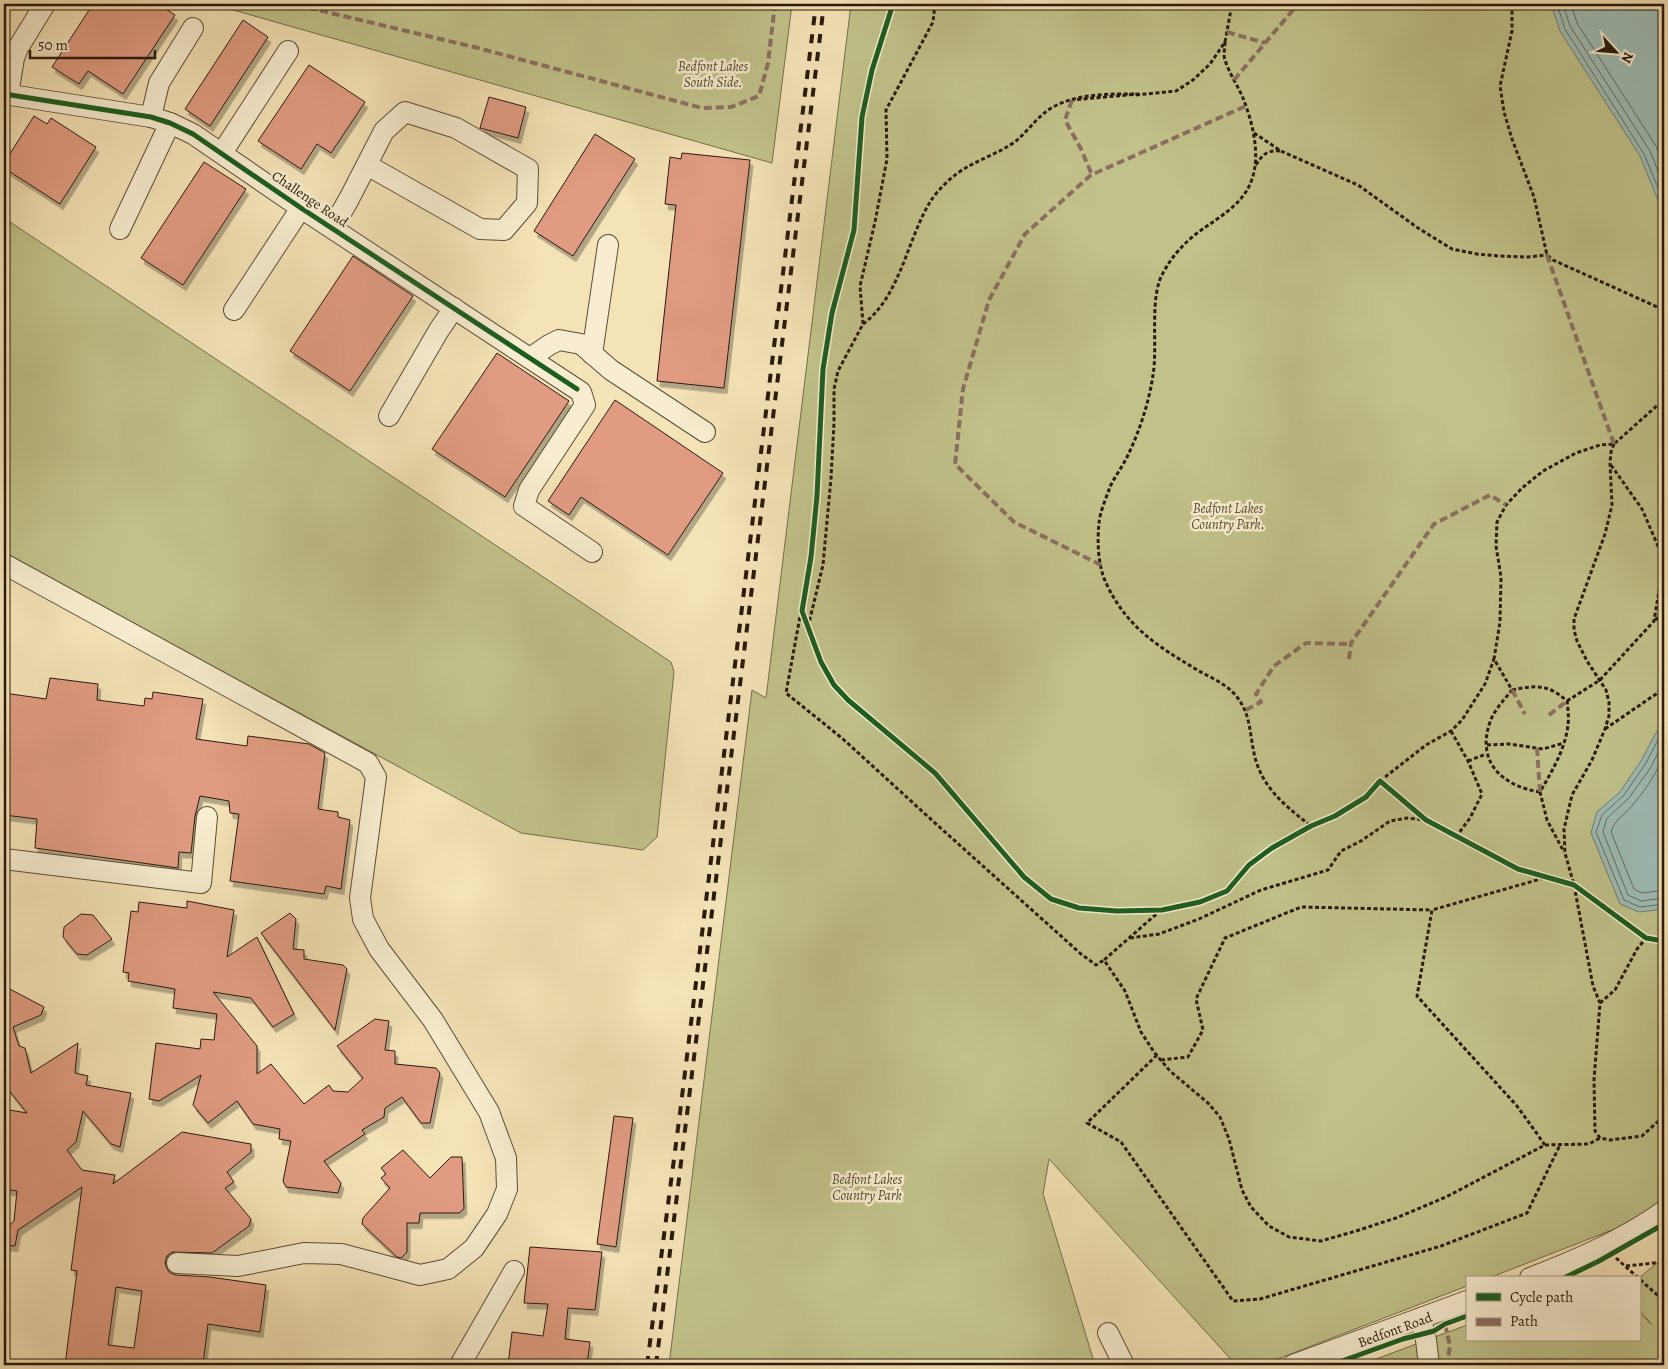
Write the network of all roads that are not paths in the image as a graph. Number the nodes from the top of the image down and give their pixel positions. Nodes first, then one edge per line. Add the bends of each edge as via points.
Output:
1 (45, 4) edge
2 (193, 28) dead end
3 (288, 52) dead end
4 (6, 94) edge
5 (151, 117) junction
6 (170, 123) junction
7 (222, 153) junction
8 (366, 165) junction
9 (301, 208) junction
10 (333, 228) junction
11 (120, 229) dead end
12 (608, 246) dead end
13 (454, 308) junction
14 (234, 310) dead end
15 (592, 354) junction
16 (530, 358) junction
17 (389, 416) dead end
18 (706, 432) dead end
19 (592, 552) dead end
20 (4, 564) edge
21 (207, 817) dead end
22 (4, 859) edge
23 (1664, 1211) edge
24 (177, 1263) dead end
25 (514, 1271) dead end
26 (1535, 1276) edge
27 (1466, 1301) edge
28 (1421, 1318) junction
29 (1108, 1332) dead end
30 (460, 1365) edge
31 (1124, 1365) edge
32 (1293, 1365) edge
33 (1429, 1365) edge

1 - 4 street via 18,48
2 - 5 street via 159,83
3 - 7 street
4 - 5 street, Challenge Road
5 - 6 street, Challenge Road
6 - 7 street, Challenge Road
6 - 11 street
7 - 9 street, Challenge Road
8 - 8 street via 384,130 405,112 456,128 528,169 527,204 504,230 480,229
8 - 10 street
9 - 10 street, Challenge Road
9 - 14 street
10 - 13 street, Challenge Road
12 - 15 street
13 - 16 street, Challenge Road
13 - 17 street
15 - 16 street via 581,344 559,340
15 - 18 street
16 - 19 street, Challenge Road via 581,392 585,405 529,490 524,506
20 - 24 street via 368,763 376,777 360,898 363,920 379,949 433,1020 489,1112 506,1158 507,1189 497,1214 474,1248 448,1269 420,1275 341,1254 304,1253 238,1266
21 - 22 street via 201,883
23 - 26 street via 1604,1247
25 - 30 street
27 - 28 street, Bedfont Road
28 - 32 street, Bedfont Road
28 - 33 street
29 - 31 street

